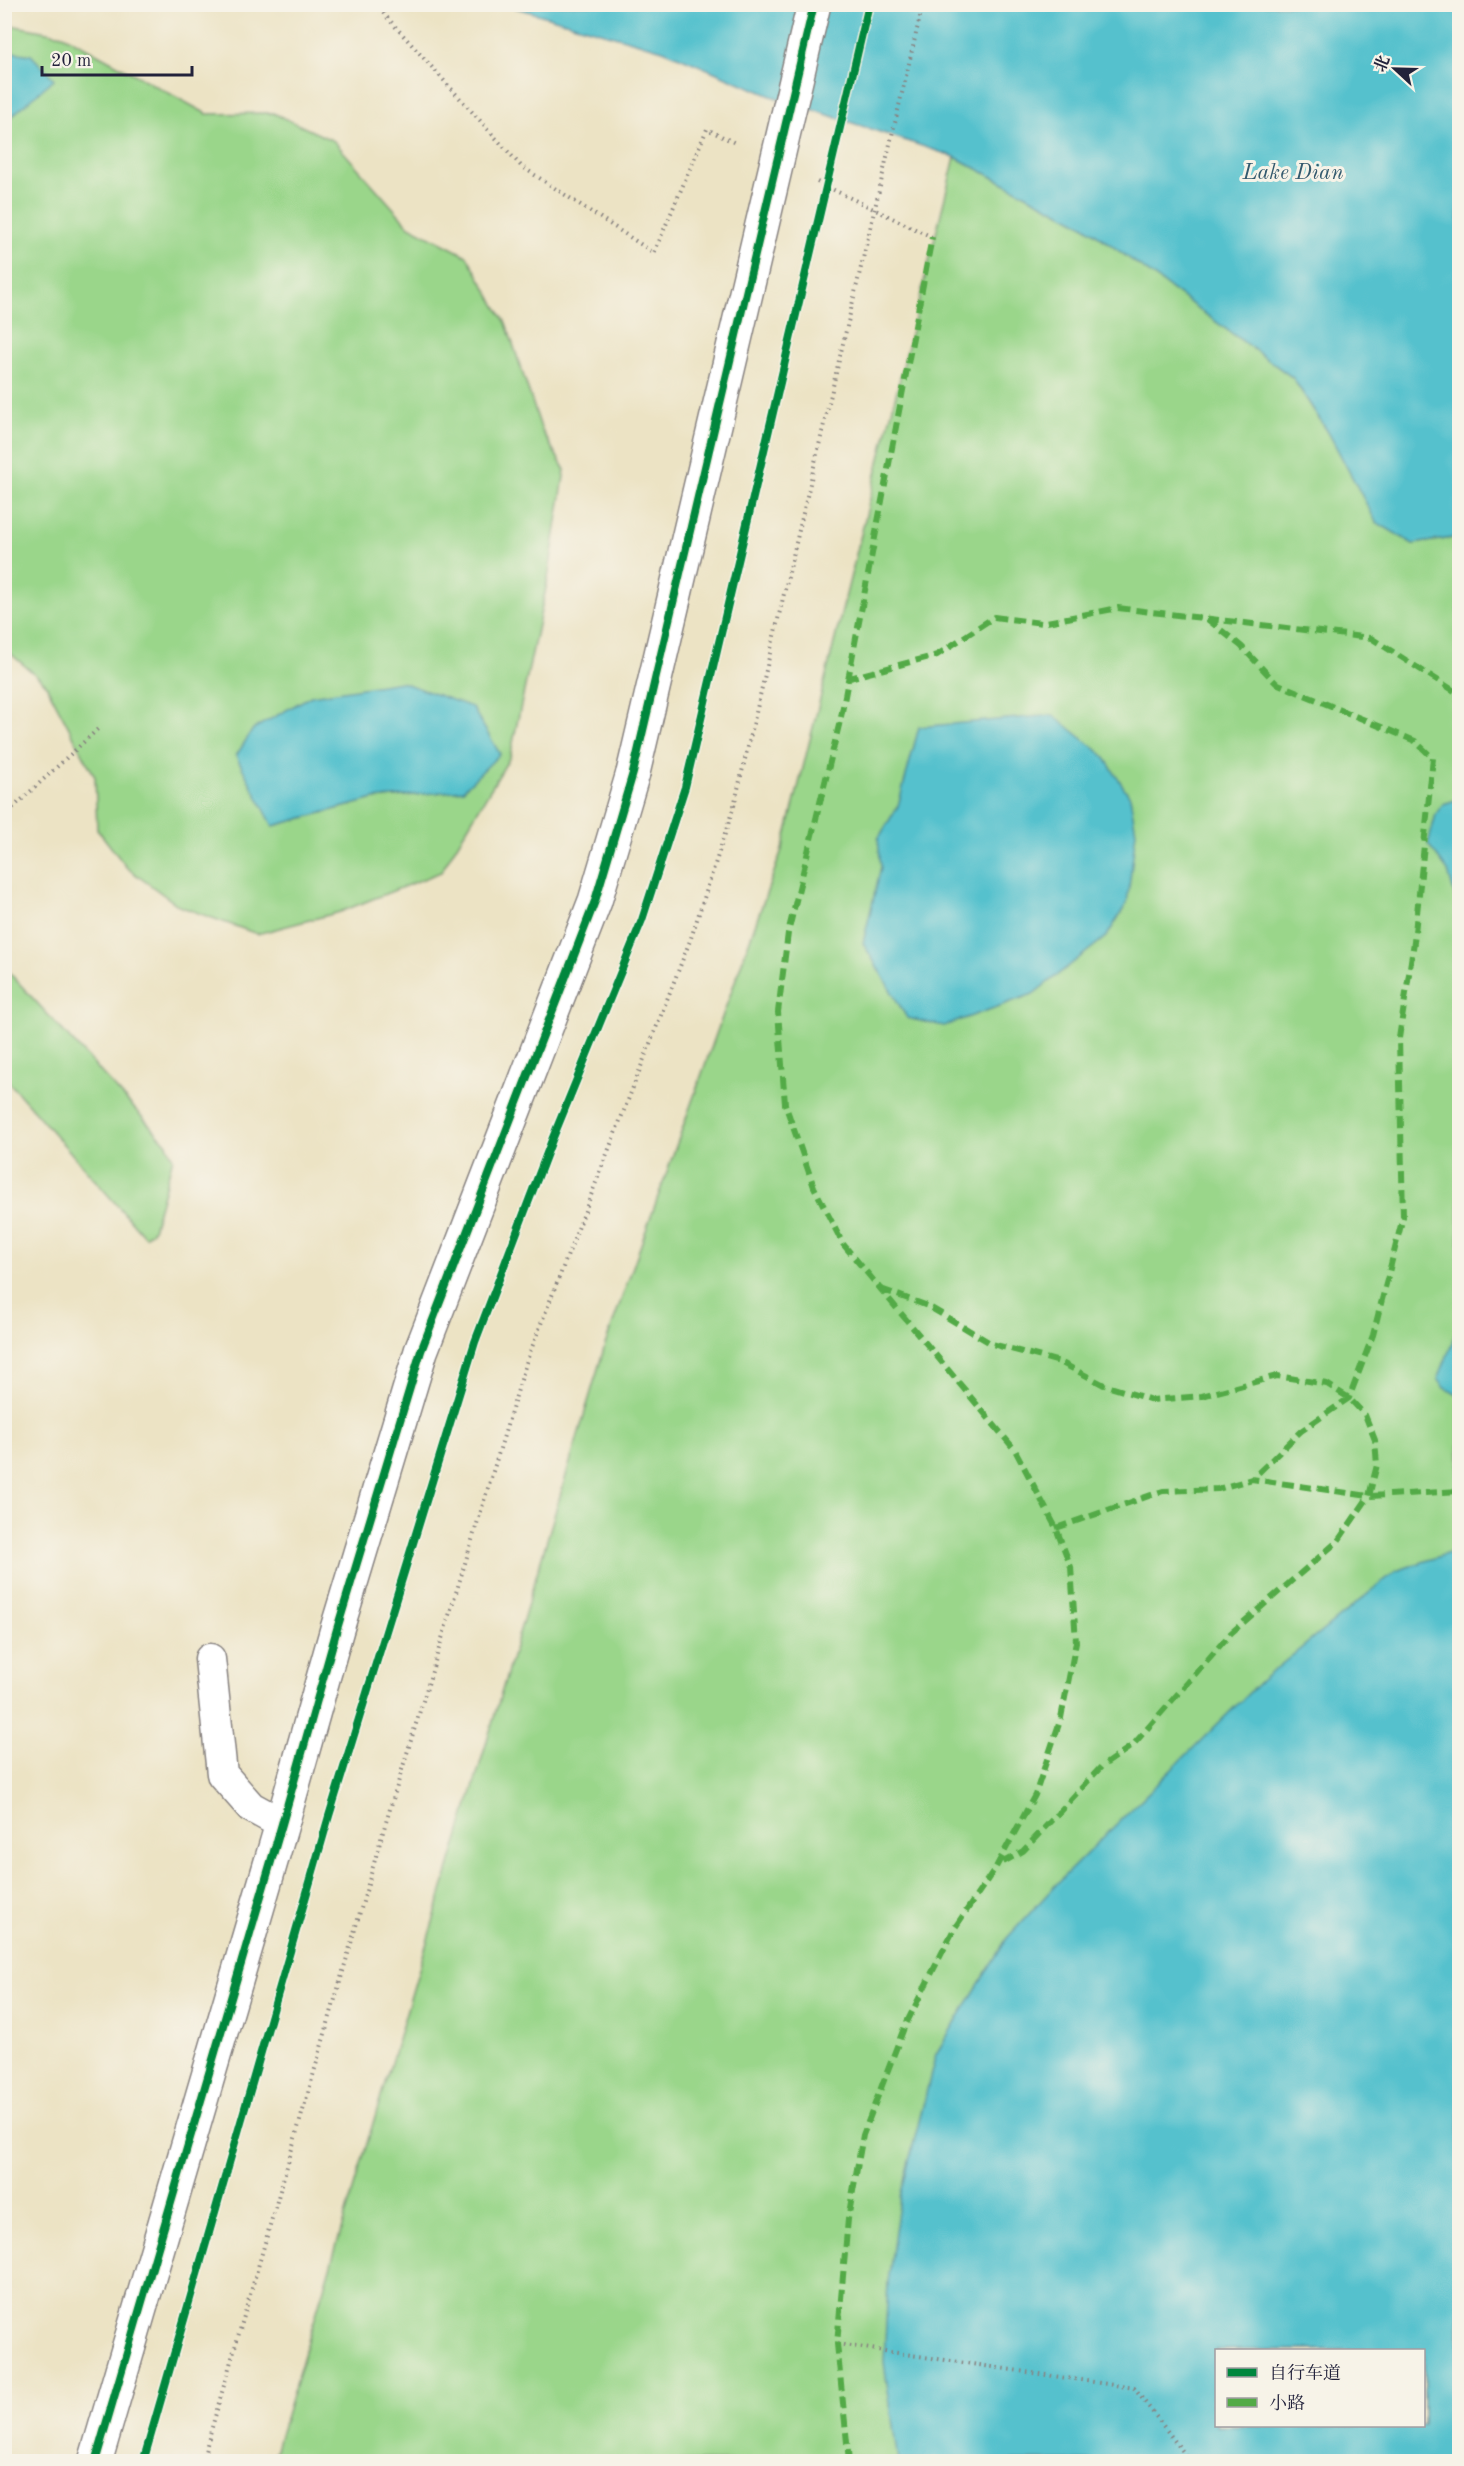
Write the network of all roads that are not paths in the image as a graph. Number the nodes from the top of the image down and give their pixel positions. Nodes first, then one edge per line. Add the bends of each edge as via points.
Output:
1 (814, 4) edge
2 (210, 1659) dead end
3 (282, 1824) junction
4 (95, 2462) edge

1 - 3 street, bridge via 633,773 595,902 421,1351
2 - 3 lane via 222,1774 251,1807
3 - 4 street

